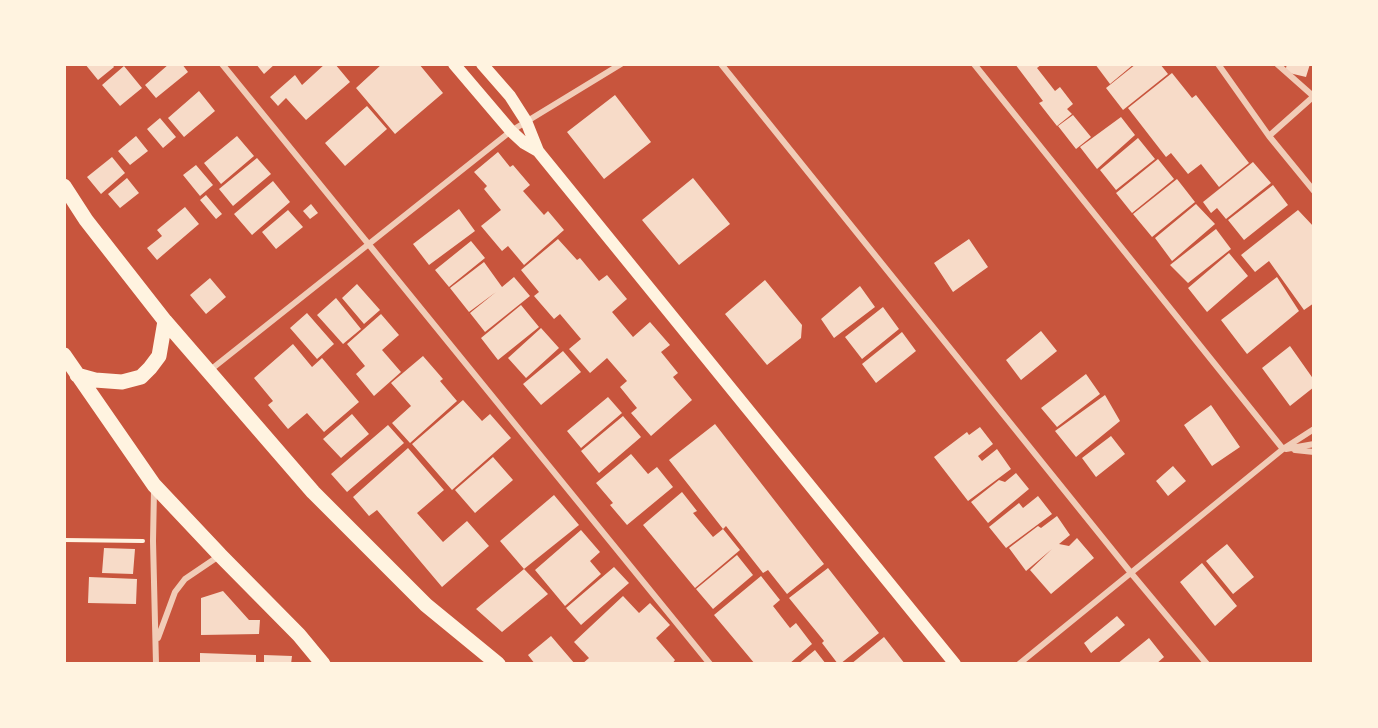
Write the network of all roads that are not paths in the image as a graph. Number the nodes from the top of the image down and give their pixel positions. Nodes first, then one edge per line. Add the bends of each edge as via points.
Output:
1 (222, 64) edge
2 (454, 64) edge
3 (482, 64) edge
4 (621, 64) edge
5 (721, 64) edge
6 (974, 64) edge
7 (1218, 64) edge
8 (1277, 64) edge
9 (1313, 96) edge
10 (526, 121) junction
11 (511, 131) junction
12 (1269, 136) junction
13 (538, 151) junction
14 (64, 186) edge
15 (1314, 191) edge
16 (367, 244) junction
17 (165, 321) junction
18 (64, 354) edge
19 (208, 372) junction
20 (77, 375) junction
21 (1314, 429) edge
22 (1314, 444) edge
23 (1282, 449) junction
24 (1314, 452) edge
25 (154, 484) junction
26 (220, 555) junction
27 (1131, 573) junction
28 (156, 644) junction
29 (156, 663) edge
30 (323, 663) edge
31 (498, 663) edge
32 (710, 663) edge
33 (955, 663) edge
34 (1019, 663) edge
35 (1207, 663) edge

1 - 16 street
2 - 11 main road
3 - 10 main road
4 - 10 street
5 - 27 street
6 - 23 street
7 - 12 street
8 - 9 street
9 - 12 street
10 - 11 street
10 - 13 main road
11 - 13 main road
11 - 16 street
12 - 15 street
13 - 33 main road
14 - 17 main road
16 - 19 street
16 - 32 street
17 - 19 main road
17 - 20 main road via 159,356 141,376 122,382
18 - 20 main road
19 - 31 main road via 329,508 426,605
20 - 25 main road
21 - 23 street
22 - 23 street
23 - 24 street
23 - 27 street
25 - 26 main road
25 - 28 street
26 - 28 street via 185,579 175,592
26 - 30 main road
27 - 34 street
27 - 35 street
28 - 29 street

